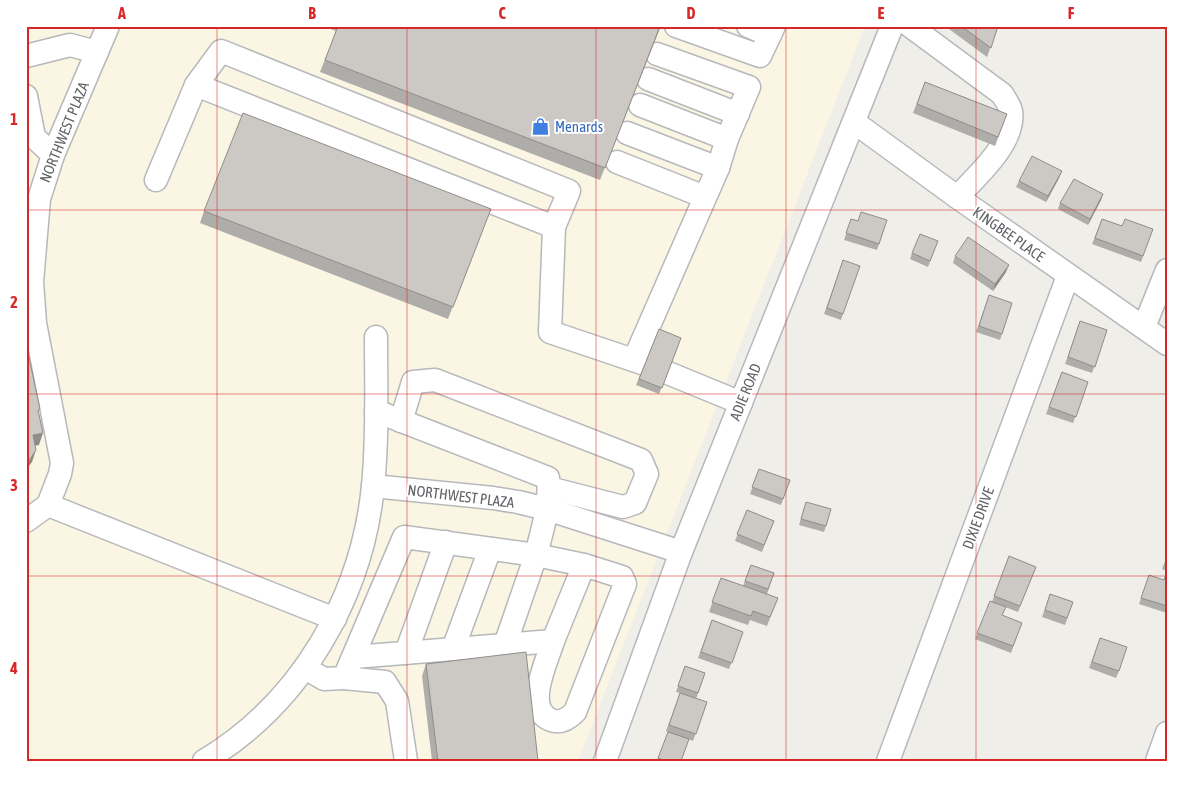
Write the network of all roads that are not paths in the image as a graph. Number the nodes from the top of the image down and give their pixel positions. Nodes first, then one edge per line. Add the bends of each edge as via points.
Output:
1 (108, 26) edge
2 (676, 26) edge
3 (748, 26) edge
4 (892, 26) edge
5 (910, 26) edge
6 (772, 31) edge
7 (97, 52) junction
8 (657, 54) edge
9 (26, 56) edge
10 (760, 56) junction
11 (648, 79) edge
12 (196, 85) junction
13 (749, 87) junction
14 (26, 96) edge
15 (640, 105) dead end
16 (738, 114) junction
17 (854, 122) junction
18 (627, 133) edge
19 (727, 140) junction
20 (53, 155) junction
21 (618, 162) dead end
22 (718, 168) junction
23 (156, 180) dead end
24 (705, 197) junction
25 (957, 197) junction
26 (554, 227) junction
27 (1167, 270) edge
28 (1068, 276) junction
29 (1144, 327) junction
30 (376, 337) dead end
31 (1167, 344) edge
32 (668, 373) edge
33 (741, 403) junction
34 (376, 411) junction
35 (401, 421) junction
36 (373, 486) junction
37 (548, 498) junction
38 (48, 505) junction
39 (26, 521) edge
40 (446, 542) junction
41 (490, 549) junction
42 (681, 552) junction
43 (536, 555) junction
44 (584, 565) junction
45 (335, 619) junction
46 (554, 641) junction
47 (505, 645) junction
48 (453, 649) junction
49 (406, 653) junction
50 (354, 657) junction
51 (305, 668) junction
52 (344, 678) junction
53 (1167, 733) edge
54 (204, 761) edge
55 (406, 761) edge
56 (605, 761) edge
57 (888, 761) edge
58 (1157, 761) edge

1 - 7 street, NORTHWEST PLAZA
2 - 10 street
3 - 6 street
4 - 17 street, ADIE ROAD
5 - 25 street via 1002,94 1011,110 1011,128 1002,146
6 - 10 street
7 - 9 street via 70,45
7 - 20 street, NORTHWEST PLAZA
8 - 13 street
10 - 13 street
11 - 16 street
12 - 23 street
12 - 26 street
12 - 26 street via 221,51 569,191
13 - 16 street
14 - 20 street via 34,136
15 - 19 street
16 - 19 street
17 - 25 street, KINGBEE PLACE
17 - 33 street, ADIE ROAD
18 - 22 street
19 - 22 street
20 - 38 street, NORTHWEST PLAZA via 39,199 32,282 35,323 62,463
21 - 24 street
22 - 24 street
24 - 26 street via 639,362 550,332
25 - 28 street, KINGBEE PLACE
27 - 29 street
28 - 29 street, KINGBEE PLACE
28 - 57 street, DIXIE DRIVE
29 - 31 street, KINGBEE PLACE
30 - 34 street
32 - 33 street
33 - 42 street, ADIE ROAD
34 - 35 street
34 - 36 street
35 - 37 street via 548,478
35 - 37 street via 413,382 435,380 641,460 647,474 635,503 623,507
36 - 37 street, NORTHWEST PLAZA via 493,498
36 - 45 street via 360,558
37 - 42 street, NORTHWEST PLAZA
37 - 43 street
38 - 39 street
38 - 45 street
40 - 41 street
40 - 49 street
40 - 50 street via 404,537
41 - 43 street
41 - 48 street
42 - 56 street, ADIE ROAD
43 - 44 street
43 - 47 street
44 - 46 street
44 - 46 street via 622,577 625,584 575,712 567,720 553,721 542,716 537,706 538,685
45 - 51 street
46 - 47 street
47 - 48 street
48 - 49 street
49 - 50 street
50 - 52 street
51 - 52 street via 324,679
51 - 54 street via 259,720
52 - 55 street via 385,682 397,701
53 - 58 street

